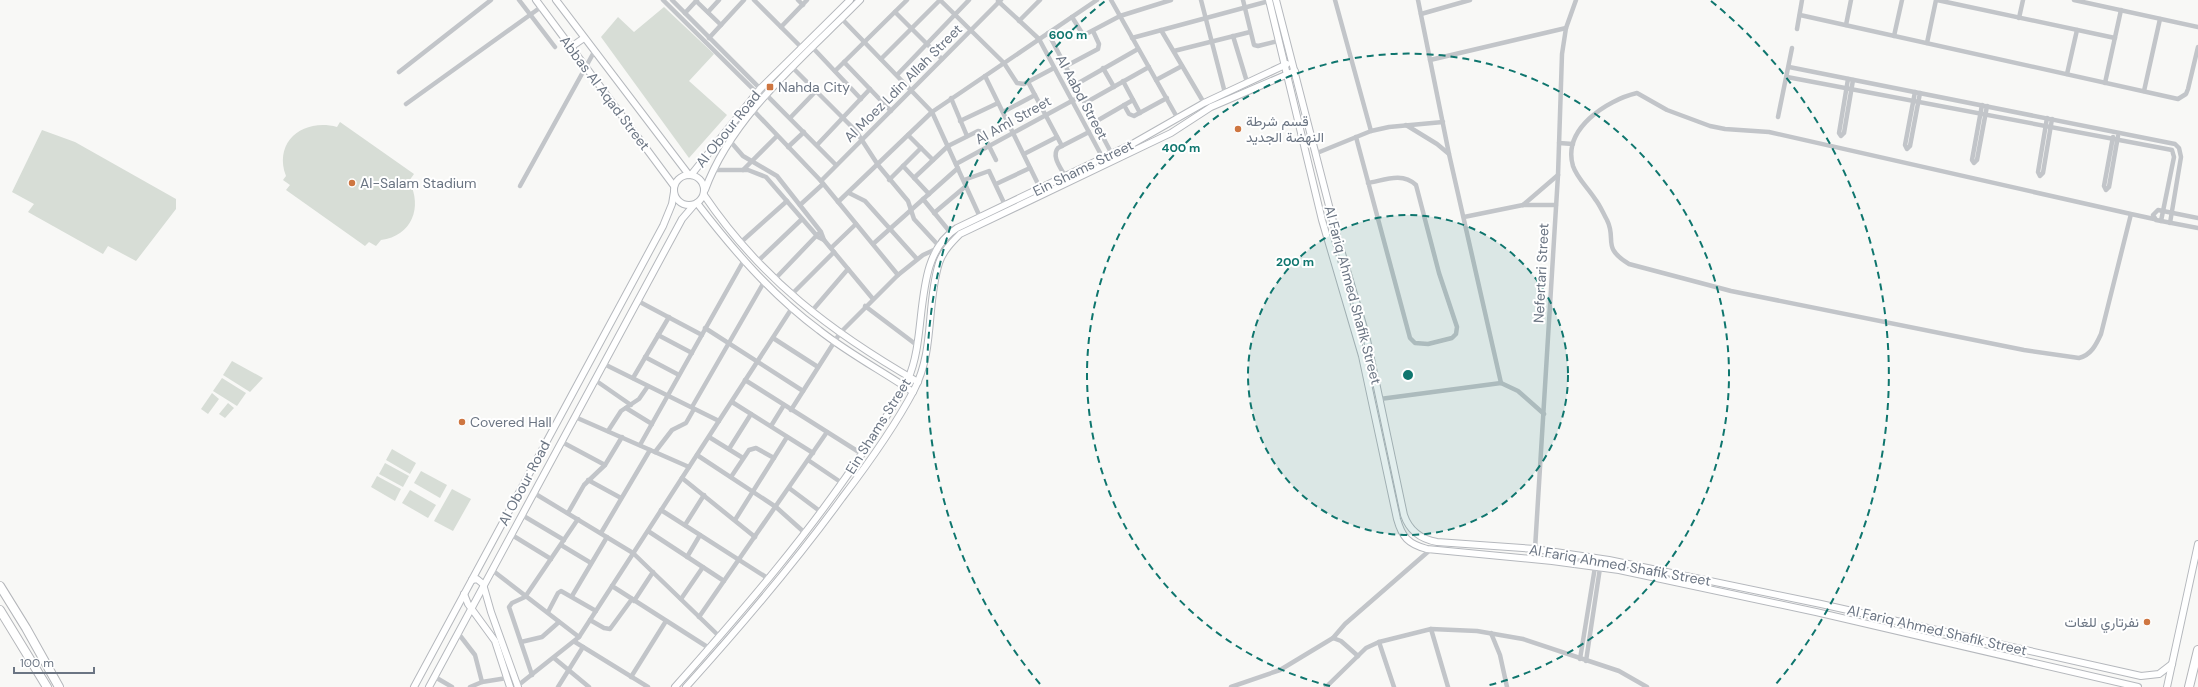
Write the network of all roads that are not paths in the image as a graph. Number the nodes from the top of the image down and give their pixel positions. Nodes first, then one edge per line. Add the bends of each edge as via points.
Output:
1 (491, 0) edge
2 (519, 0) edge
3 (536, 0) edge
4 (556, 0) edge
5 (664, 0) edge
6 (672, 0) edge
7 (719, 0) edge
8 (744, 0) edge
9 (754, 0) edge
10 (798, 0) edge
11 (807, 0) edge
12 (850, 0) edge
13 (860, 0) edge
14 (907, 0) edge
15 (940, 0) edge
16 (969, 0) edge
17 (1040, 0) edge
18 (1098, 0) edge
19 (1110, 0) edge
20 (1170, 0) edge
21 (1201, 0) edge
22 (1243, 0) edge
23 (1269, 0) edge
24 (1276, 0) edge
25 (1335, 0) edge
26 (1418, 0) edge
27 (1470, 0) edge
28 (1576, 0) edge
29 (1802, 0) edge
30 (1851, 0) edge
31 (1902, 0) edge
32 (1937, 0) edge
33 (2023, 0) edge
34 (2074, 0) edge
35 (696, 1) edge
36 (999, 1) edge
37 (1943, 1) edge
38 (2087, 1) edge
39 (803, 5) junction
40 (540, 7) junction
41 (1244, 8) junction
42 (2121, 10) junction
43 (708, 12) junction
44 (895, 12) junction
45 (685, 13) junction
46 (530, 14) junction
47 (1421, 14) junction
48 (1800, 14) junction
49 (955, 15) junction
50 (1120, 16) junction
51 (1072, 17) junction
52 (1206, 18) junction
53 (2019, 18) junction
54 (842, 19) junction
55 (2160, 19) junction
56 (1018, 21) junction
57 (721, 25) junction
58 (1846, 25) junction
59 (781, 27) junction
60 (2198, 27) edge
61 (1566, 28) junction
62 (912, 29) junction
63 (1797, 29) dead end
64 (971, 30) junction
65 (1162, 30) junction
66 (2077, 30) junction
67 (1093, 31) junction
68 (1250, 32) junction
69 (1048, 33) junction
70 (1233, 36) junction
71 (1894, 36) junction
72 (584, 38) junction
73 (709, 38) junction
74 (1132, 38) junction
75 (2115, 38) junction
76 (1039, 39) junction
77 (864, 42) junction
78 (1212, 42) junction
79 (1278, 42) junction
80 (1927, 43) junction
81 (927, 44) junction
82 (555, 47) dead end
83 (571, 47) junction
84 (2198, 47) edge
85 (802, 48) junction
86 (813, 48) junction
87 (1138, 48) junction
88 (1792, 48) dead end
89 (594, 52) junction
90 (1174, 52) junction
91 (881, 59) junction
92 (942, 59) junction
93 (1430, 60) junction
94 (1292, 61) junction
95 (844, 62) junction
96 (1004, 63) junction
97 (1284, 65) junction
98 (1066, 66) junction
99 (1182, 66) junction
100 (586, 67) junction
101 (1149, 67) junction
102 (1789, 67) junction
103 (793, 68) junction
104 (1054, 68) junction
105 (1103, 68) junction
106 (835, 71) junction
107 (1295, 71) junction
108 (399, 72) dead end
109 (1286, 74) junction
110 (2067, 74) junction
111 (896, 75) junction
112 (985, 76) junction
113 (1786, 77) junction
114 (1851, 79) junction
115 (1156, 80) junction
116 (1028, 82) junction
117 (1123, 82) junction
118 (1246, 82) junction
119 (2105, 83) junction
120 (1075, 84) junction
121 (1114, 87) junction
122 (870, 89) junction
123 (1849, 89) junction
124 (912, 90) junction
125 (758, 91) junction
126 (816, 91) junction
127 (2144, 91) junction
128 (1917, 92) junction
129 (1225, 93) junction
130 (1035, 95) junction
131 (1081, 96) junction
132 (765, 97) junction
133 (862, 98) junction
134 (951, 98) junction
135 (1167, 98) junction
136 (1133, 100) junction
137 (1072, 101) junction
138 (1916, 101) junction
139 (998, 103) junction
140 (1085, 103) junction
141 (1204, 103) junction
142 (406, 104) dead end
143 (1124, 105) junction
144 (1984, 106) junction
145 (754, 111) junction
146 (891, 111) junction
147 (932, 112) junction
148 (1003, 112) junction
149 (1140, 113) junction
150 (1983, 114) junction
151 (1046, 115) junction
152 (1778, 117) dead end
153 (790, 118) junction
154 (843, 118) junction
155 (1178, 119) junction
156 (2050, 119) junction
157 (960, 121) junction
158 (1095, 122) junction
159 (1443, 122) junction
160 (1406, 125) junction
161 (2049, 126) junction
162 (1371, 131) junction
163 (804, 132) junction
164 (1089, 132) junction
165 (2116, 132) junction
166 (1013, 133) junction
167 (908, 135) junction
168 (777, 136) junction
169 (966, 136) junction
170 (1057, 137) junction
171 (1356, 137) junction
172 (2115, 139) junction
173 (862, 140) junction
174 (730, 141) junction
175 (1559, 142) junction
176 (1573, 144) junction
177 (816, 145) junction
178 (948, 146) junction
179 (989, 146) junction
180 (1062, 146) junction
181 (788, 147) junction
182 (921, 148) junction
183 (1024, 154) junction
184 (1112, 154) junction
185 (1316, 154) junction
186 (1449, 154) junction
187 (1102, 158) junction
188 (933, 160) junction
189 (996, 160) dead end
190 (1115, 160) junction
191 (751, 162) junction
192 (1106, 164) junction
193 (836, 165) junction
194 (878, 165) junction
195 (903, 166) junction
196 (957, 166) junction
197 (1030, 168) junction
198 (713, 170) junction
199 (743, 170) junction
200 (690, 175) junction
201 (1558, 175) junction
202 (1065, 176) junction
203 (914, 178) junction
204 (889, 180) junction
205 (964, 180) junction
206 (822, 182) junction
207 (1368, 183) junction
208 (996, 184) junction
209 (520, 186) dead end
210 (966, 186) junction
211 (1040, 188) junction
212 (674, 189) junction
213 (704, 192) junction
214 (848, 193) junction
215 (928, 194) junction
216 (923, 199) junction
217 (787, 201) junction
218 (838, 202) junction
219 (696, 204) junction
220 (800, 205) junction
221 (1005, 205) junction
222 (1523, 205) junction
223 (1556, 205) junction
224 (2163, 211) junction
225 (910, 212) junction
226 (934, 213) junction
227 (2172, 213) junction
228 (2131, 214) junction
229 (980, 216) junction
230 (1464, 217) junction
231 (2198, 218) edge
232 (802, 219) junction
233 (2154, 219) junction
234 (2161, 221) junction
235 (2170, 223) junction
236 (856, 224) junction
237 (2198, 228) edge
238 (889, 229) junction
239 (821, 232) junction
240 (950, 232) junction
241 (816, 235) junction
242 (824, 240) junction
243 (740, 243) junction
244 (873, 244) junction
245 (937, 247) junction
246 (832, 250) junction
247 (917, 259) junction
248 (744, 260) junction
249 (756, 262) junction
250 (848, 269) junction
251 (898, 275) junction
252 (774, 280) junction
253 (764, 282) junction
254 (792, 296) junction
255 (872, 299) junction
256 (638, 301) junction
257 (865, 306) junction
258 (792, 308) junction
259 (811, 312) junction
260 (669, 317) junction
261 (706, 328) junction
262 (840, 332) junction
263 (658, 335) junction
264 (702, 335) junction
265 (773, 338) junction
266 (834, 342) junction
267 (729, 343) junction
268 (918, 346) junction
269 (692, 353) junction
270 (645, 357) junction
271 (758, 362) junction
272 (604, 364) junction
273 (818, 367) junction
274 (679, 375) junction
275 (1375, 376) junction
276 (909, 377) junction
277 (633, 378) junction
278 (1366, 378) junction
279 (595, 380) junction
280 (745, 380) junction
281 (918, 382) junction
282 (1501, 383) junction
283 (648, 386) junction
284 (905, 386) junction
285 (803, 391) junction
286 (913, 392) junction
287 (668, 396) junction
288 (1380, 399) junction
289 (732, 402) junction
290 (631, 404) junction
291 (784, 405) junction
292 (626, 408) junction
293 (693, 408) junction
294 (791, 410) junction
295 (751, 414) junction
296 (1544, 414) junction
297 (576, 417) junction
298 (719, 421) junction
299 (652, 424) junction
300 (771, 426) junction
301 (608, 431) junction
302 (828, 432) junction
303 (709, 436) junction
304 (622, 437) junction
305 (787, 437) junction
306 (562, 442) junction
307 (640, 445) junction
308 (729, 449) junction
309 (650, 450) junction
310 (655, 452) junction
311 (813, 453) junction
312 (862, 454) junction
313 (697, 455) junction
314 (743, 458) junction
315 (774, 458) junction
316 (808, 460) junction
317 (605, 466) junction
318 (689, 467) junction
319 (1394, 468) junction
320 (1386, 470) junction
321 (682, 478) junction
322 (731, 478) junction
323 (588, 480) junction
324 (842, 483) junction
325 (789, 488) junction
326 (534, 492) junction
327 (752, 492) junction
328 (704, 495) junction
329 (622, 498) junction
330 (776, 507) junction
331 (661, 510) junction
332 (821, 512) junction
333 (568, 513) junction
334 (522, 515) junction
335 (578, 519) junction
336 (735, 520) junction
337 (685, 525) junction
338 (648, 531) junction
339 (601, 533) junction
340 (805, 533) junction
341 (512, 535) junction
342 (700, 535) junction
343 (755, 536) junction
344 (607, 537) junction
345 (562, 543) junction
346 (2198, 544) edge
347 (1535, 549) junction
348 (1430, 550) junction
349 (1553, 551) junction
350 (633, 553) junction
351 (688, 557) junction
352 (551, 559) junction
353 (1535, 559) junction
354 (739, 560) junction
355 (1552, 561) junction
356 (591, 564) junction
357 (703, 567) junction
358 (1598, 567) junction
359 (492, 570) junction
360 (653, 572) junction
361 (768, 579) junction
362 (472, 580) junction
363 (724, 581) junction
364 (0, 586) edge
365 (484, 586) junction
366 (612, 586) junction
367 (464, 594) junction
368 (572, 596) junction
369 (525, 597) junction
370 (681, 599) junction
371 (633, 600) junction
372 (472, 609) junction
373 (0, 610) edge
374 (596, 611) junction
375 (548, 612) junction
376 (699, 616) junction
377 (590, 620) junction
378 (666, 621) junction
379 (559, 622) junction
380 (26, 628) junction
381 (1431, 629) junction
382 (458, 633) junction
383 (1491, 633) junction
384 (15, 635) junction
385 (579, 637) junction
386 (720, 637) junction
387 (1333, 638) junction
388 (521, 642) junction
389 (575, 642) junction
390 (1379, 642) junction
391 (37, 647) junction
392 (583, 647) junction
393 (709, 648) junction
394 (2198, 650) edge
395 (26, 653) junction
396 (1358, 656) junction
397 (554, 658) junction
398 (1580, 659) junction
399 (1586, 661) junction
400 (2172, 664) junction
401 (569, 670) junction
402 (2115, 670) junction
403 (532, 675) junction
404 (435, 677) junction
405 (631, 677) junction
406 (507, 678) junction
407 (2114, 681) junction
408 (482, 682) junction
409 (639, 682) junction
410 (1243, 685) edge
411 (47, 687) edge
412 (60, 687) edge
413 (414, 687) edge
414 (430, 687) edge
415 (452, 687) edge
416 (470, 687) edge
417 (510, 687) edge
418 (517, 687) edge
419 (558, 687) edge
420 (588, 687) edge
421 (635, 687) edge
422 (648, 687) edge
423 (675, 687) edge
424 (686, 687) edge
425 (1232, 687) edge
426 (1326, 687) edge
427 (1394, 687) edge
428 (1448, 687) edge
429 (1507, 687) edge
430 (1647, 687) edge
431 (2138, 687) edge
432 (2167, 687) edge
433 (2189, 687) edge

1 - 108 street
2 - 46 street
3 - 40 street, Abbas Al Aqad Street
4 - 72 street, Abbas Al Aqad Street
5 - 125 street
6 - 45 street
7 - 43 street
8 - 57 street
9 - 59 street
10 - 39 street
11 - 39 street
12 - 85 street, Al Obour Road
13 - 54 street, Al Obour Road
14 - 44 street
15 - 49 street
15 - 62 street
16 - 49 street
17 - 56 street
18 - 51 street
19 - 50 street
20 - 50 street
21 - 52 street
22 - 41 street
23 - 41 street
23 - 79 street, Al Fariq Ahmed Shafik Street
24 - 94 street, Al Fariq Ahmed Shafik Street
25 - 162 street
26 - 47 street
27 - 47 street
28 - 61 street, Nefertari Street
29 - 48 street
30 - 58 street
31 - 71 street
32 - 37 street
32 - 80 street
33 - 53 street
34 - 38 street
35 - 43 street
35 - 45 street
36 - 56 street
36 - 64 street, Al Moez Ldin Allah Street
37 - 53 street
38 - 42 street
39 - 59 street
40 - 46 street
40 - 83 street, Abbas Al Aqad Street
41 - 52 street
41 - 68 street
42 - 55 street
42 - 75 street
43 - 57 street
44 - 62 street
44 - 77 street
45 - 73 street
46 - 82 street
46 - 142 street
47 - 93 street
48 - 58 street
48 - 63 street
49 - 64 street
49 - 81 street
50 - 67 street
50 - 74 street
51 - 67 street via 1083,34
51 - 69 street
52 - 65 street
52 - 78 street
53 - 66 street
54 - 77 street
54 - 86 street, Al Obour Road
55 - 60 street
55 - 127 street
56 - 76 street
57 - 73 street
58 - 71 street
59 - 85 street
61 - 93 street
61 - 175 street, Nefertari Street via 1562,54
62 - 81 street
62 - 91 street
64 - 92 street, Al Moez Ldin Allah Street
64 - 96 street
65 - 74 street
65 - 90 street
66 - 75 street
66 - 110 street
67 - 98 street via 1099,44 1098,49
68 - 70 street
68 - 79 street via 1255,46
69 - 76 street
69 - 98 street, Al Aabd Street
70 - 78 street
70 - 118 street
71 - 80 street
72 - 83 street
72 - 89 street, Abbas Al Aqad Street
73 - 125 street
74 - 87 street
75 - 119 street
76 - 96 street
76 - 104 street, Al Aabd Street
77 - 91 street
77 - 95 street
78 - 90 street
78 - 129 street
79 - 97 street, Al Fariq Ahmed Shafik Street
80 - 110 street
81 - 92 street
81 - 111 street
83 - 100 street, Abbas Al Aqad Street
84 - 127 street via 2188,89 2183,97 2178,99
85 - 125 street, Al Obour Road
86 - 103 street, Al Obour Road
86 - 106 street
87 - 101 street
87 - 105 street
88 - 102 street
89 - 100 street
89 - 200 street, Abbas Al Aqad Street
90 - 99 street
91 - 111 street
92 - 124 street, Al Moez Ldin Allah Street
93 - 159 street
94 - 97 street, Ein Shams Street
94 - 107 street, Al Fariq Ahmed Shafik Street
95 - 106 street
95 - 122 street
96 - 112 street
96 - 116 street via 1017,83
97 - 109 street, Al Fariq Ahmed Shafik Street
97 - 118 street, Ein Shams Street
98 - 120 street, Al Aabd Street
99 - 115 street
99 - 141 street
100 - 209 street
100 - 212 street, Abbas Al Aqad Street
101 - 115 street
101 - 117 street
102 - 113 street
102 - 114 street
103 - 126 street
103 - 132 street, Al Obour Road
104 - 116 street
104 - 137 street, Al Aabd Street
105 - 120 street
105 - 121 street
106 - 133 street
107 - 109 street, Ein Shams Street
107 - 185 street, Al Fariq Ahmed Shafik Street
109 - 190 street, Ein Shams Street via 1211,107 1170,133
109 - 278 street, Al Fariq Ahmed Shafik Street via 1322,220 1362,356
110 - 119 street
111 - 124 street
112 - 134 street
112 - 139 street
113 - 123 street
113 - 152 street
114 - 123 street
114 - 128 street
115 - 135 street
116 - 130 street
117 - 121 street
117 - 136 street
118 - 129 street, Ein Shams Street
119 - 127 street
120 - 131 street, Al Aabd Street
121 - 140 street
122 - 133 street
122 - 146 street
123 - 123 street via 1839,133 1841,136 1844,133
123 - 138 street
124 - 146 street, Al Moez Ldin Allah Street
124 - 147 street
125 - 132 street
125 - 200 street, Al Obour Road
126 - 153 street
126 - 154 street
128 - 138 street
128 - 144 street
129 - 141 street, Ein Shams Street
130 - 148 street
130 - 151 street
131 - 137 street, Al Aml Street
131 - 140 street, Al Aabd Street
132 - 145 street, Al Obour Road
132 - 153 street
133 - 154 street
134 - 147 street
134 - 157 street
135 - 149 street
135 - 155 street
136 - 143 street
136 - 149 street
137 - 151 street, Al Aml Street
137 - 164 street, Al Aabd Street
138 - 138 street via 1905,145 1907,149 1910,146
138 - 150 street
139 - 148 street
139 - 157 street
140 - 158 street, Al Aabd Street
141 - 155 street, Ein Shams Street
143 - 149 street via 1132,116
143 - 158 street
144 - 150 street
144 - 156 street
145 - 168 street
145 - 174 street, Al Obour Road
146 - 173 street, Al Moez Ldin Allah Street
147 - 167 street
147 - 178 street
148 - 166 street
150 - 150 street via 1972,160 1974,163 1977,160
150 - 161 street
151 - 166 street, Al Aml Street
151 - 170 street
153 - 163 street
154 - 173 street
154 - 177 street
155 - 184 street, Ein Shams Street
156 - 161 street
156 - 165 street
157 - 169 street
158 - 184 street, Al Aabd Street
159 - 160 street
159 - 186 street
160 - 162 street
160 - 186 street
161 - 161 street via 2038,172 2040,176 2043,173
161 - 172 street
162 - 171 street
163 - 177 street
163 - 181 street
164 - 180 street
164 - 187 street, Al Aabd Street
165 - 172 street
165 - 227 street via 2176,144 2179,148 2181,157
166 - 179 street, Al Aml Street
166 - 183 street
167 - 182 street
167 - 194 street
168 - 181 street
168 - 191 street
169 - 178 street
169 - 179 street via 981,131
170 - 180 street
170 - 183 street
171 - 185 street
171 - 207 street
172 - 172 street via 2104,186 2106,190 2109,187
172 - 224 street via 2169,149 2174,153
173 - 193 street, Al Moez Ldin Allah Street
173 - 194 street
174 - 191 street
174 - 198 street, Al Obour Road
175 - 176 street
175 - 201 street, Nefertari Street
176 - 228 street via 1589,120 1600,110 1637,93 1667,110 1710,126 1769,132
176 - 228 street via 1572,159 1576,174 1596,200 1608,223 1611,247 1619,258 1628,264 1731,291 2024,350 2079,358 2086,356 2096,345 2101,334
177 - 193 street
178 - 188 street
178 - 196 street
179 - 189 street
179 - 196 street, Al Aml Street
180 - 202 street via 1056,149 1055,154
181 - 206 street
182 - 188 street
182 - 195 street
183 - 197 street
184 - 187 street, Ein Shams Street
184 - 190 street, Al Aabd Street
185 - 275 street, Al Fariq Ahmed Shafik Street
186 - 230 street
187 - 192 street, Al Aabd Street
187 - 202 street, Ein Shams Street
188 - 203 street
190 - 192 street, Ein Shams Street
191 - 199 street
191 - 220 street via 777,176
192 - 281 street, Ein Shams Street via 960,234 948,246 939,262 929,345
193 - 206 street, Al Moez Ldin Allah Street
194 - 204 street
194 - 214 street
195 - 203 street
195 - 204 street
196 - 205 street
196 - 215 street, Al Aml Street
197 - 208 street
197 - 211 street
198 - 199 street
198 - 213 street, Al Obour Road
199 - 217 street via 766,178
200 - 212 street via 680,178
200 - 213 street via 702,182
201 - 222 street
201 - 223 street, Nefertari Street
202 - 211 street, Ein Shams Street
203 - 215 street
204 - 225 street via 908,201
205 - 208 street via 987,170
205 - 210 street
206 - 218 street
206 - 220 street, Al Moez Ldin Allah Street
207 - 207 street via 1410,338 1421,345 1452,338 1457,327 1439,273 1416,185 1406,178 1398,177
208 - 221 street
210 - 226 street
210 - 229 street
211 - 221 street, Ein Shams Street
212 - 219 street via 675,197 683,204
212 - 362 street, Al Obour Road via 672,204 662,226
213 - 219 street
213 - 243 street
214 - 218 street
214 - 238 street via 865,201
215 - 216 street, Al Aml Street
216 - 225 street, Al Aml Street
216 - 226 street
217 - 232 street
217 - 243 street
218 - 236 street
219 - 248 street
219 - 256 street, Al Obour Road via 682,219
220 - 239 street
221 - 229 street, Ein Shams Street
222 - 223 street
222 - 230 street
223 - 296 street, Nefertari Street
224 - 227 street
224 - 233 street via 2154,212
224 - 234 street
225 - 238 street, Al Aml Street
225 - 245 street
226 - 240 street
227 - 231 street
227 - 235 street
228 - 233 street
229 - 240 street, Ein Shams Street
230 - 282 street
232 - 241 street
232 - 249 street
233 - 234 street
234 - 235 street
235 - 237 street
236 - 244 street
236 - 246 street
238 - 244 street, Al Aml Street
238 - 247 street
239 - 241 street
239 - 242 street
240 - 245 street, Ein Shams Street
241 - 242 street
241 - 252 street
242 - 246 street
243 - 249 street
244 - 251 street
245 - 247 street
245 - 268 street, Ein Shams Street via 927,275
246 - 250 street
246 - 254 street
247 - 251 street
248 - 253 street
248 - 261 street
249 - 252 street
250 - 255 street
250 - 259 street
251 - 255 street
252 - 254 street
253 - 258 street
253 - 267 street
254 - 259 street
255 - 257 street
256 - 260 street
256 - 272 street, Al Obour Road
257 - 262 street
257 - 268 street
258 - 265 street
258 - 266 street
259 - 262 street
260 - 263 street
260 - 264 street
261 - 264 street
261 - 267 street
262 - 266 street
262 - 276 street
263 - 269 street
263 - 270 street
264 - 269 street
265 - 271 street
265 - 273 street
266 - 273 street
266 - 284 street
267 - 271 street
267 - 293 street
268 - 276 street, Ein Shams Street
269 - 274 street
270 - 274 street
270 - 277 street
271 - 280 street
271 - 285 street
272 - 277 street
272 - 279 street, Al Obour Road
273 - 285 street
274 - 287 street
275 - 278 street
275 - 288 street, Al Fariq Ahmed Shafik Street
276 - 281 street
276 - 284 street, Ein Shams Street
277 - 283 street
278 - 320 street, Al Fariq Ahmed Shafik Street
279 - 290 street
279 - 297 street, Al Obour Road
280 - 289 street
280 - 291 street
281 - 286 street, Ein Shams Street
282 - 288 street
282 - 296 street via 1518,391
283 - 287 street
283 - 290 street via 639,399
284 - 286 street
284 - 312 street, Ein Shams Street
285 - 294 street
286 - 424 street, Ein Shams Street via 866,467 822,526 758,606
287 - 293 street
287 - 299 street
288 - 319 street, Al Fariq Ahmed Shafik Street
289 - 295 street
289 - 298 street
290 - 292 street
291 - 294 street
291 - 300 street
292 - 299 street
292 - 301 street
293 - 298 street
293 - 310 street via 686,423 672,430
294 - 302 street
295 - 300 street
295 - 308 street
296 - 347 street, Nefertari Street
297 - 301 street
297 - 306 street, Al Obour Road
298 - 303 street
299 - 307 street
300 - 305 street
301 - 304 street
302 - 311 street
302 - 312 street
303 - 308 street
303 - 313 street
304 - 307 street
304 - 317 street
305 - 311 street
305 - 315 street
306 - 317 street
306 - 326 street, Al Obour Road
307 - 309 street
308 - 314 street
309 - 310 street
309 - 329 street
310 - 318 street
311 - 316 street
312 - 324 street, Ein Shams Street
313 - 318 street
313 - 322 street
314 - 315 street via 749,450 756,448
314 - 322 street
315 - 327 street
316 - 324 street
316 - 325 street
317 - 323 street
318 - 321 street
319 - 320 street
319 - 347 street, Al Fariq Ahmed Shafik Street via 1406,520 1412,530 1421,537 1437,542
320 - 348 street, Al Fariq Ahmed Shafik Street via 1396,519 1403,537 1415,546
321 - 328 street
321 - 331 street
322 - 327 street
323 - 329 street
323 - 333 street
324 - 332 street, Ein Shams Street
325 - 330 street
325 - 332 street
326 - 333 street
326 - 334 street, Al Obour Road
327 - 330 street
327 - 336 street
328 - 336 street
328 - 337 street
329 - 339 street
330 - 340 street
330 - 343 street
331 - 337 street
331 - 338 street
332 - 340 street, Ein Shams Street
333 - 335 street
334 - 341 street, Al Obour Road
334 - 345 street
335 - 339 street
335 - 345 street
336 - 343 street
337 - 342 street
338 - 350 street
338 - 351 street
339 - 344 street
340 - 361 street, Ein Shams Street
341 - 352 street
341 - 359 street, Al Obour Road
342 - 351 street
342 - 354 street
343 - 354 street
344 - 350 street
344 - 356 street
345 - 352 street
345 - 356 street
346 - 400 street
347 - 349 street, Al Fariq Ahmed Shafik Street
347 - 353 street
348 - 353 street, Al Fariq Ahmed Shafik Street
348 - 387 street via 1345,624
349 - 355 street
349 - 402 street, Al Fariq Ahmed Shafik Street via 1750,588
350 - 360 street
350 - 366 street
351 - 357 street
352 - 369 street
353 - 355 street, Al Fariq Ahmed Shafik Street
354 - 361 street
354 - 363 street
355 - 358 street, Al Fariq Ahmed Shafik Street
356 - 368 street
357 - 363 street
357 - 370 street
358 - 398 street
358 - 399 street
358 - 407 street, Al Fariq Ahmed Shafik Street via 1816,612
359 - 365 street, Al Obour Road
359 - 369 street
360 - 370 street
360 - 371 street
361 - 386 street, Ein Shams Street
362 - 365 street via 479,580
362 - 367 street, Al Obour Road
363 - 376 street
364 - 380 highway
365 - 372 street, Al Obour Road
365 - 418 street
366 - 371 street
366 - 374 street
367 - 372 street
367 - 413 street, Al Obour Road
368 - 374 street
368 - 375 street via 560,591
369 - 375 street
369 - 388 street via 509,607
370 - 376 street
371 - 377 street via 610,628 604,628
371 - 378 street
372 - 382 street, Al Obour Road
372 - 406 street via 495,641
373 - 384 highway
374 - 377 street
375 - 379 street
376 - 386 street
377 - 385 street
378 - 393 street
378 - 405 street
379 - 385 street
379 - 388 street via 542,637
380 - 384 highway via 24,633
380 - 391 highway
381 - 383 street
381 - 390 street
381 - 428 street
382 - 404 street, Al Obour Road
382 - 408 street via 475,655
383 - 398 street via 1537,643
383 - 429 street via 1500,655
384 - 395 highway
385 - 389 street
386 - 393 street, Ein Shams Street
387 - 396 street via 1341,641
387 - 410 street via 1280,670
388 - 403 street
389 - 392 street
389 - 397 street
390 - 396 street via 1366,648
390 - 427 street
391 - 395 highway via 29,648
391 - 412 highway
392 - 401 street
392 - 405 street
393 - 423 street, Ein Shams Street
394 - 433 highway
395 - 411 highway
396 - 426 street
397 - 401 street
397 - 403 street
398 - 399 street
399 - 430 street via 1619,671
400 - 402 street, Al Fariq Ahmed Shafik Street via 2163,672 2152,676
400 - 432 street
401 - 419 street
401 - 420 street
402 - 407 street
403 - 418 street
404 - 414 street, Al Obour Road
404 - 415 street
405 - 409 street
406 - 408 street
406 - 417 street
407 - 431 street, Al Fariq Ahmed Shafik Street
408 - 416 street
409 - 421 street
409 - 422 street
410 - 425 street

